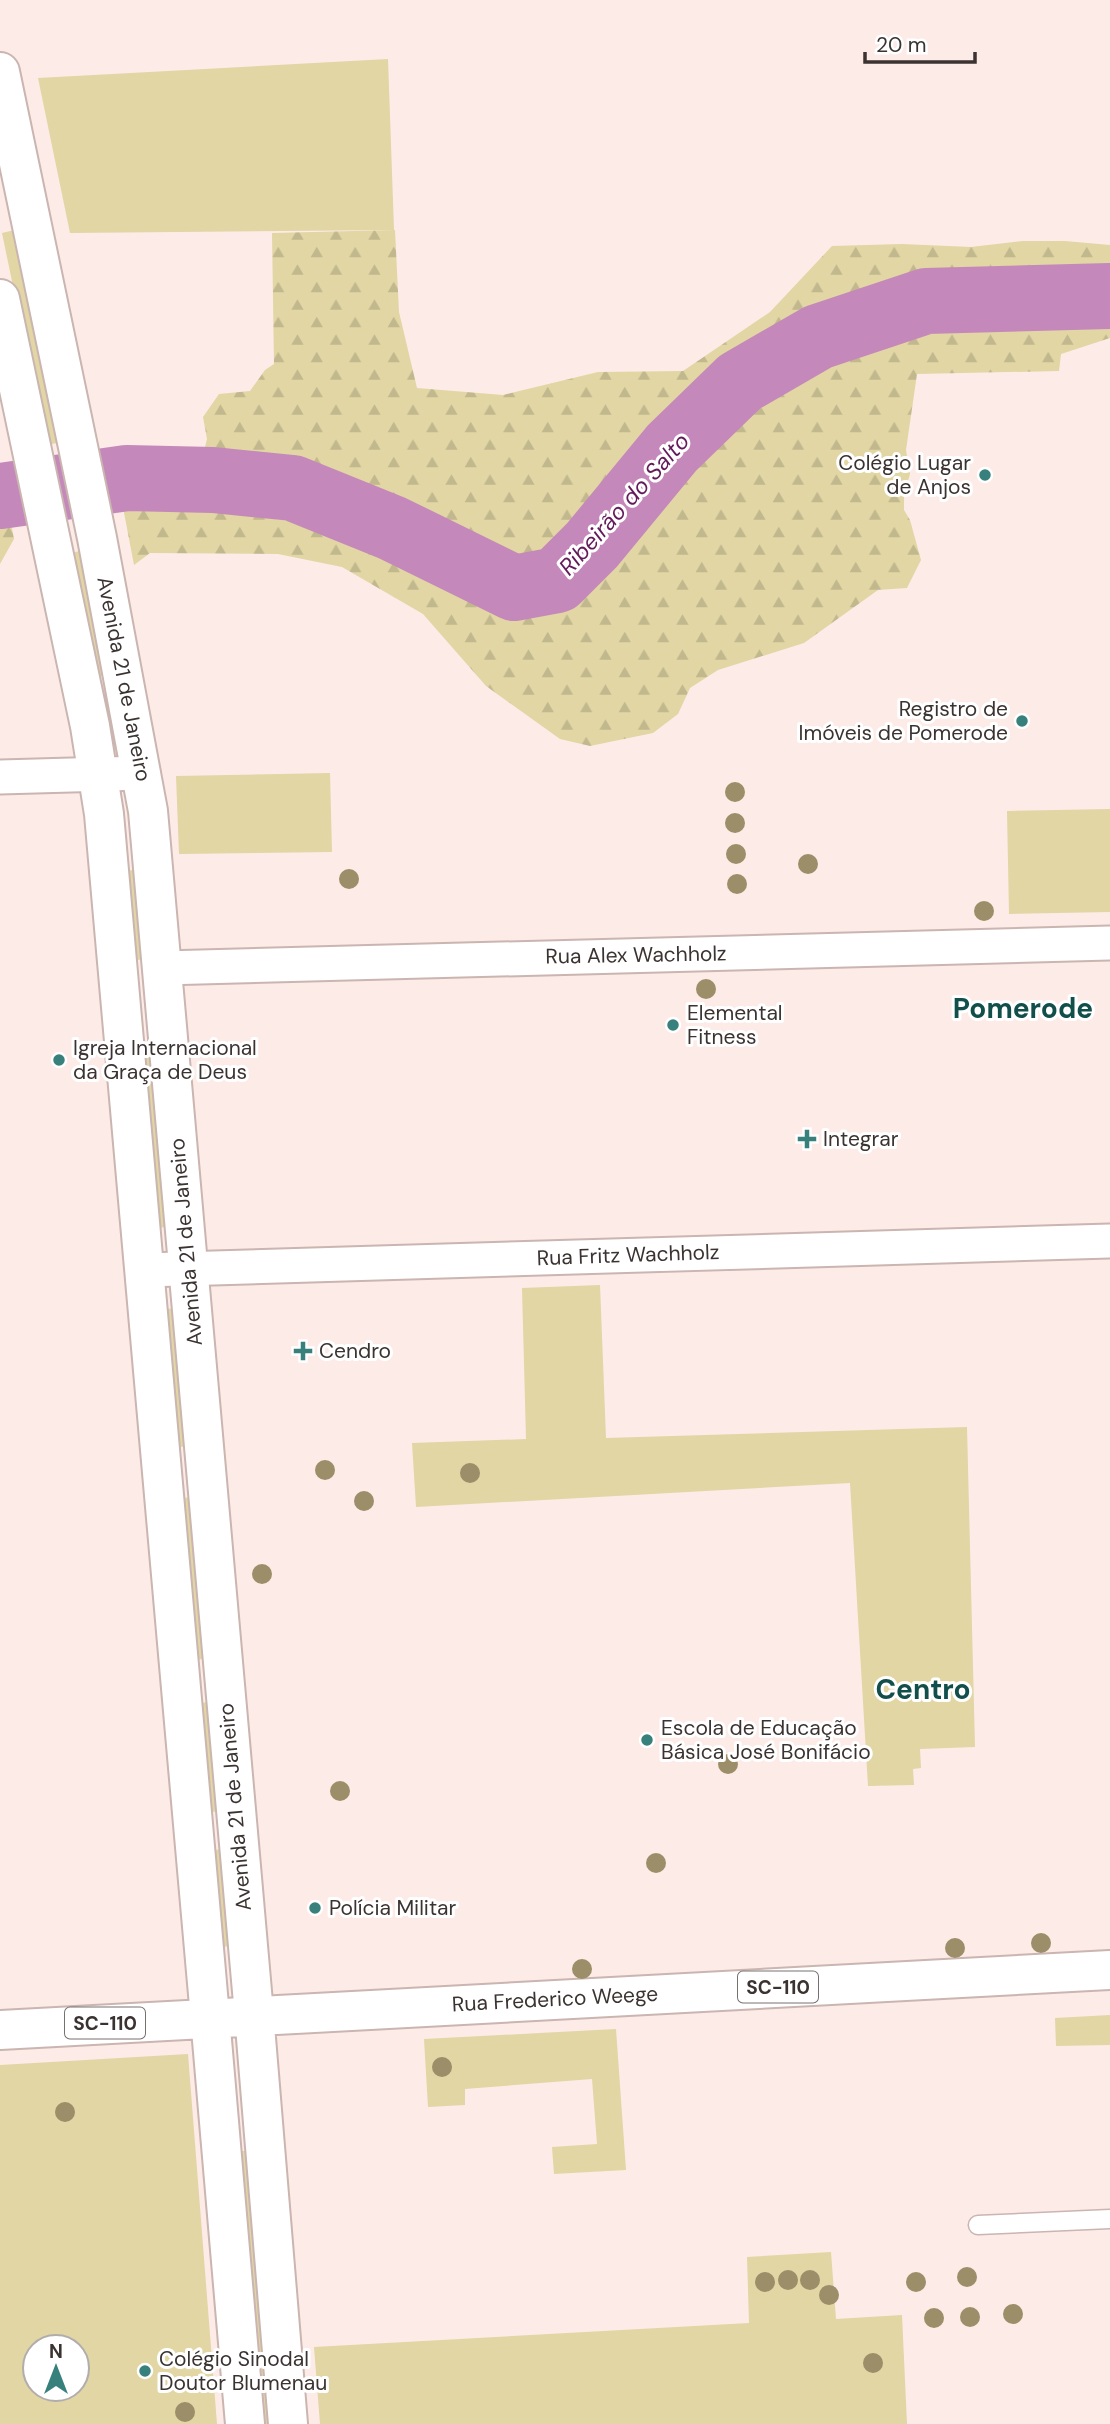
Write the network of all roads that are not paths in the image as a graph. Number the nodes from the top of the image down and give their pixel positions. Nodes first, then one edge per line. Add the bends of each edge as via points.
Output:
1 (0, 72) edge
2 (12, 192) edge
3 (0, 299) edge
4 (143, 773) junction
5 (98, 775) junction
6 (0, 777) edge
7 (1110, 943) edge
8 (163, 968) junction
9 (121, 1000) junction
10 (1110, 1241) edge
11 (189, 1269) junction
12 (145, 1270) junction
13 (206, 1467) junction
14 (162, 1471) junction
15 (224, 1675) junction
16 (180, 1677) junction
17 (237, 1827) junction
18 (194, 1829) junction
19 (1110, 1970) edge
20 (254, 2014) junction
21 (210, 2017) junction
22 (0, 2030) edge
23 (1110, 2219) edge
24 (978, 2225) dead end
25 (245, 2424) edge
26 (288, 2424) edge

1 - 2 main road, Avenida 21 de Janeiro
2 - 4 main road, Avenida 21 de Janeiro via 78,449
3 - 5 main road, Avenida 21 de Janeiro
4 - 5 street
4 - 8 main road, Avenida 21 de Janeiro
5 - 6 street
5 - 9 main road, Avenida 21 de Janeiro
7 - 8 street, Rua Alex Wachholz
8 - 9 main road
8 - 11 main road, Avenida 21 de Janeiro
9 - 12 main road, Avenida 21 de Janeiro
10 - 11 street, Rua Fritz Wachholz
11 - 12 street, Rua Fritz Wachholz
11 - 13 main road, Avenida 21 de Janeiro
12 - 14 main road, Avenida 21 de Janeiro
13 - 14 main road
13 - 15 main road, Avenida 21 de Janeiro
14 - 16 main road, Avenida 21 de Janeiro
15 - 16 main road
15 - 17 main road, Avenida 21 de Janeiro
16 - 18 main road, Avenida 21 de Janeiro
17 - 18 main road
17 - 20 main road, Avenida 21 de Janeiro
18 - 21 main road, Avenida 21 de Janeiro
19 - 20 main road, Rua Frederico Weege / SC-110
20 - 21 main road, Rua Frederico Weege / SC-110
20 - 26 main road, Avenida 21 de Janeiro
21 - 22 main road, Rua Frederico Weege / SC-110
21 - 25 main road, Avenida 21 de Janeiro
23 - 24 lane

